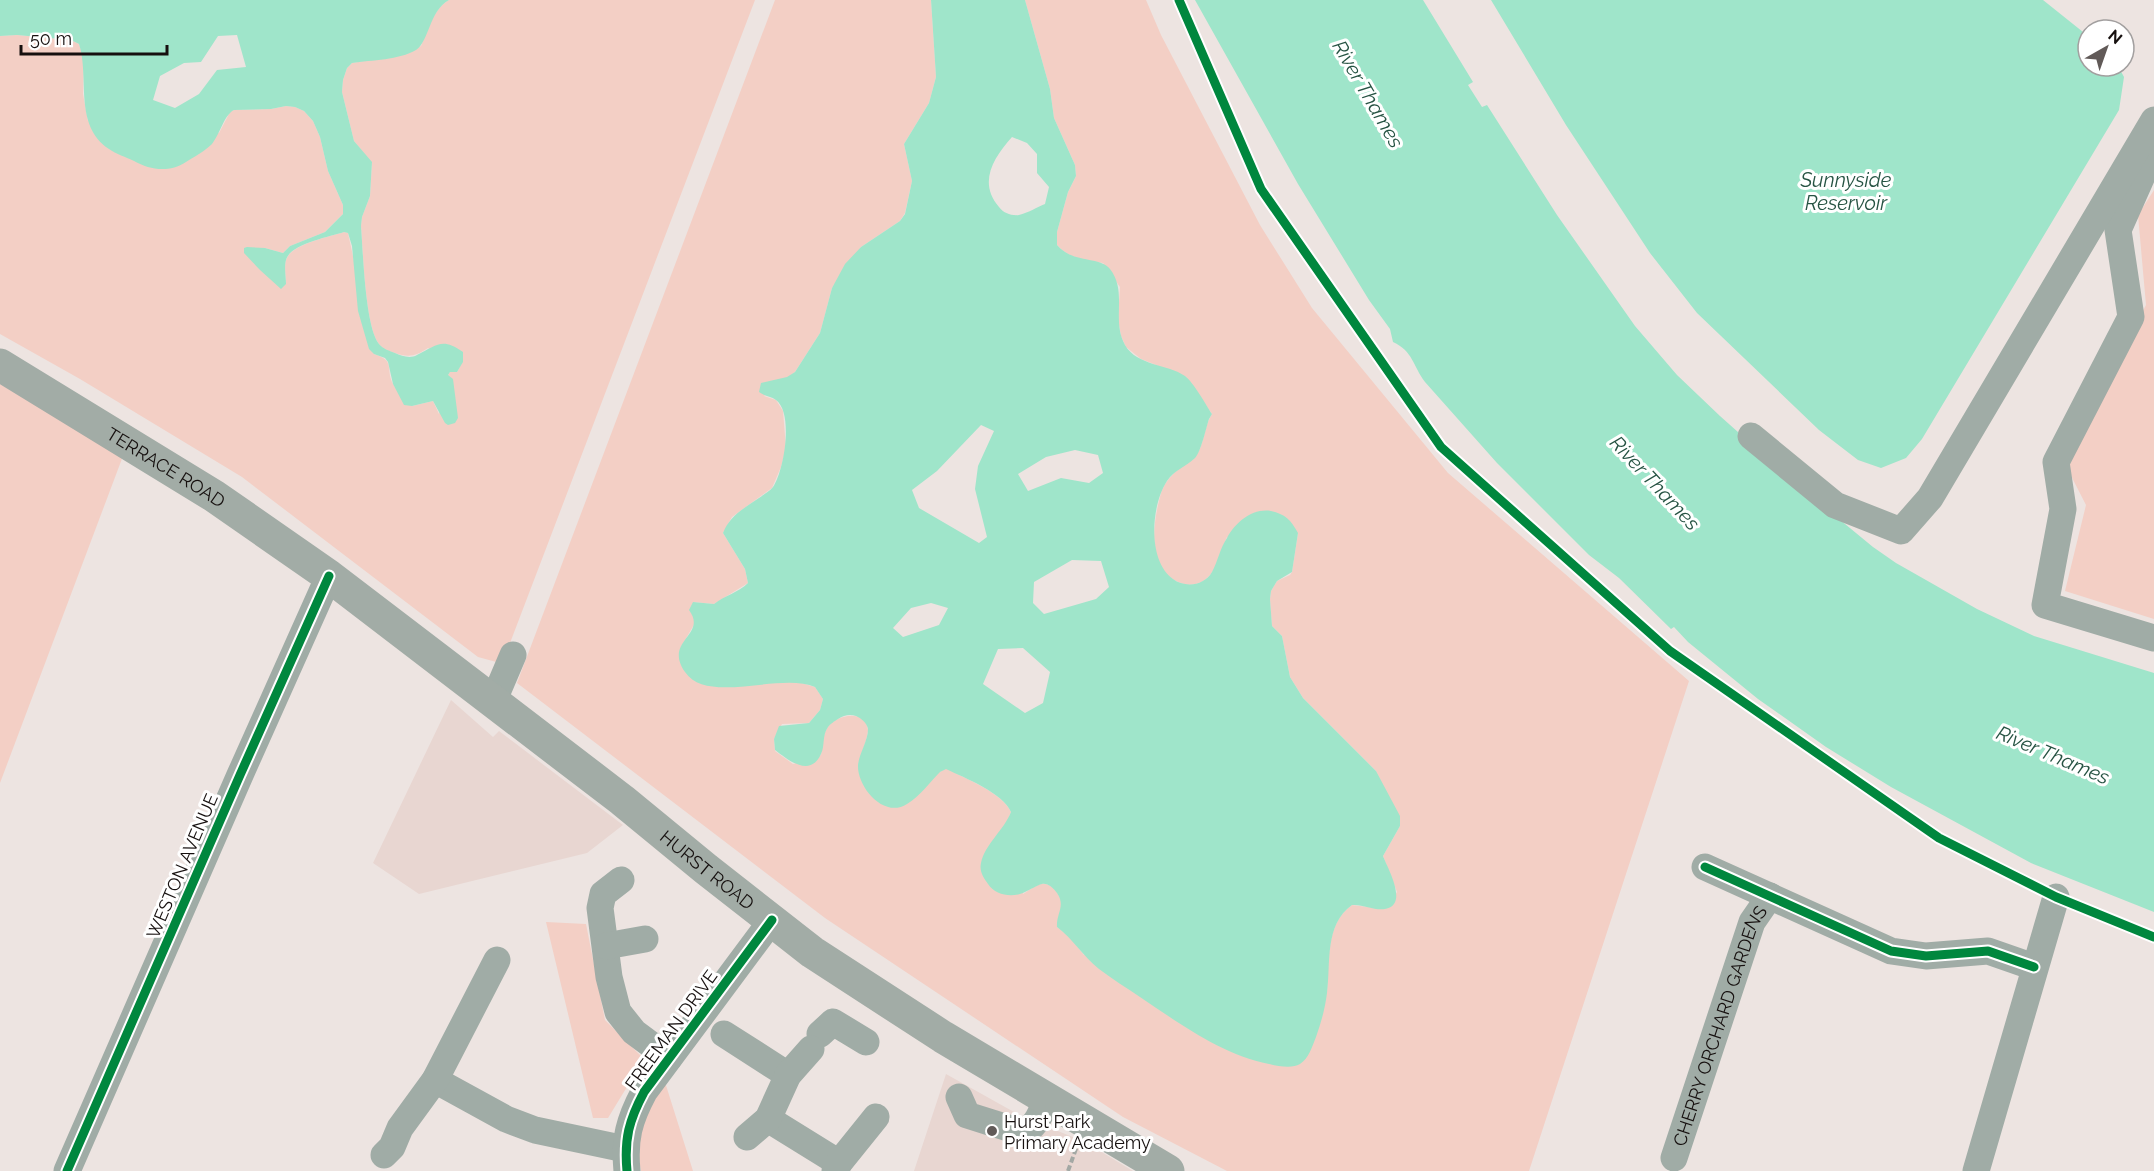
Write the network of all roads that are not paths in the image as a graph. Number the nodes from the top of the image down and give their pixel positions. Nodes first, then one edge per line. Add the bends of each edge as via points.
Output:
1 (2154, 120) edge
2 (2154, 149) edge
3 (0, 365) edge
4 (1750, 436) dead end
5 (329, 576) junction
6 (2154, 638) edge
7 (513, 655) dead end
8 (493, 702) junction
9 (1705, 867) dead end
10 (621, 880) dead end
11 (1770, 896) junction
12 (2056, 897) dead end
13 (772, 920) junction
14 (645, 939) dead end
15 (606, 946) junction
16 (497, 960) dead end
17 (2034, 967) junction
18 (724, 1034) dead end
19 (866, 1042) dead end
20 (669, 1058) junction
21 (788, 1075) junction
22 (435, 1080) junction
23 (1045, 1098) junction
24 (962, 1115) dead end
25 (876, 1117) dead end
26 (768, 1119) junction
27 (747, 1137) dead end
28 (384, 1155) dead end
29 (1674, 1158) dead end
30 (626, 1160) edge
31 (837, 1167) edge
32 (68, 1171) edge
33 (1168, 1171) edge
34 (1976, 1171) edge

1 - 4 street via 1930,498 1901,531 1835,505
2 - 6 street via 2118,230 2131,317 2056,462 2063,509 2045,605
3 - 5 main road, TERRACE ROAD via 214,496
5 - 8 main road, HURST ROAD
5 - 32 street, WESTON AVENUE
7 - 8 street
8 - 13 main road, HURST ROAD
9 - 11 street, CHERRY ORCHARD GARDENS
10 - 15 street via 603,894 600,908
11 - 17 street, CHERRY ORCHARD GARDENS via 1891,951 1926,956 1988,951
11 - 29 street, CHERRY ORCHARD GARDENS via 1752,922
12 - 17 street
13 - 20 street, FREEMAN DRIVE
13 - 23 main road, HURST ROAD via 943,1037
14 - 15 street
15 - 20 street via 618,1012 634,1032
16 - 22 street
17 - 34 street
18 - 21 street
19 - 21 street via 833,1022
20 - 30 street, FREEMAN DRIVE via 634,1112
21 - 26 street
22 - 28 street
22 - 30 street via 506,1119
23 - 24 street via 1041,1114 1024,1132
23 - 33 main road, HURST ROAD
25 - 31 street
26 - 27 street
26 - 31 street

